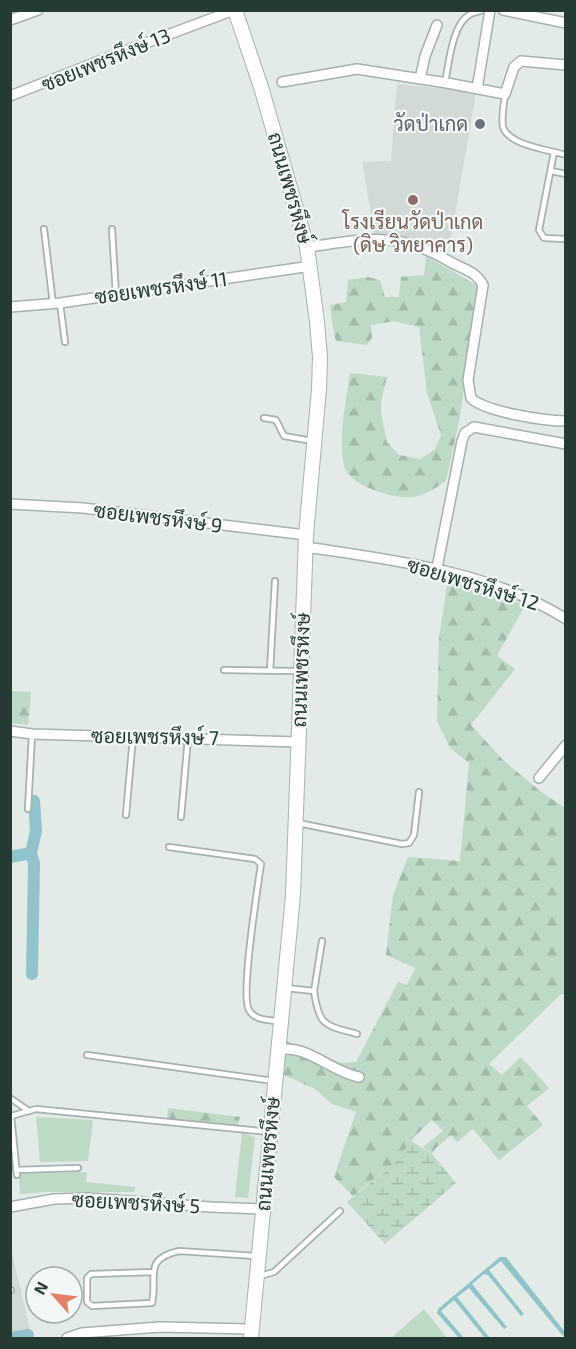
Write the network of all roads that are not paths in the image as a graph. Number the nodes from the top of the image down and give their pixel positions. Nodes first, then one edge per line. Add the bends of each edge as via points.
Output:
1 (38, 10) edge
2 (235, 10) edge
3 (483, 10) edge
4 (490, 10) edge
5 (503, 10) edge
6 (538, 13) edge
7 (10, 20) edge
8 (566, 23) edge
9 (437, 25) dead end
10 (566, 65) edge
11 (420, 79) junction
12 (445, 82) junction
13 (261, 87) junction
14 (477, 88) junction
15 (505, 94) junction
16 (10, 96) edge
17 (554, 152) junction
18 (566, 155) edge
19 (551, 171) junction
20 (566, 174) edge
21 (44, 229) dead end
22 (112, 229) dead end
23 (566, 239) edge
24 (307, 247) junction
25 (311, 266) junction
26 (116, 295) junction
27 (57, 303) junction
28 (10, 307) edge
29 (65, 342) dead end
30 (264, 418) dead end
31 (566, 422) edge
32 (314, 442) junction
33 (566, 444) edge
34 (10, 504) edge
35 (306, 541) junction
36 (437, 568) junction
37 (274, 580) dead end
38 (566, 620) edge
39 (224, 670) dead end
40 (270, 671) junction
41 (301, 672) junction
42 (10, 731) edge
43 (32, 734) junction
44 (133, 737) junction
45 (188, 738) junction
46 (299, 742) junction
47 (565, 746) edge
48 (539, 778) dead end
49 (419, 792) dead end
50 (28, 809) dead end
51 (126, 815) dead end
52 (181, 817) dead end
53 (296, 822) junction
54 (169, 847) dead end
55 (322, 941) dead end
56 (284, 988) junction
57 (314, 991) junction
58 (280, 1022) junction
59 (357, 1034) dead end
60 (278, 1050) junction
61 (87, 1055) dead end
62 (359, 1077) dead end
63 (275, 1082) junction
64 (10, 1098) edge
65 (29, 1111) junction
66 (270, 1132) junction
67 (78, 1167) dead end
68 (10, 1207) edge
69 (263, 1209) junction
70 (340, 1211) dead end
71 (259, 1256) junction
72 (153, 1272) junction
73 (257, 1276) junction
74 (254, 1335) edge
75 (67, 1338) edge

1 - 7 street
2 - 13 main road, ถนนเพชรหึงษ์
2 - 16 street, ซอยเพชรหึงษ์ 13
3 - 12 lane via 470,14 457,28
4 - 14 street
5 - 6 street
6 - 8 street
9 - 11 street
10 - 15 street via 521,61 514,67
11 - 12 street
11 - 13 street via 357,69
12 - 14 street
13 - 24 main road, ถนนเพชรหึงษ์
14 - 15 street
15 - 17 lane via 506,134 512,140
17 - 18 lane
17 - 19 lane
19 - 20 lane
19 - 23 lane via 539,230 544,238
21 - 27 lane
22 - 26 lane
24 - 25 main road, ถนนเพชรหึงษ์
24 - 31 street via 375,239 402,243 424,249 476,275 483,285 468,380 471,398 529,418
25 - 26 street, ซอยเพชรหึงษ์ 11
25 - 32 main road, ถนนเพชรหึงษ์ via 320,357
26 - 27 street, ซอยเพชรหึงษ์ 11
27 - 28 street, ซอยเพชรหึงษ์ 11
27 - 29 lane
30 - 32 lane via 276,420 284,436
32 - 35 main road, ถนนเพชรหึงษ์
33 - 36 street via 474,427 465,433
34 - 35 street, ซอยเพชรหึงษ์ 9 via 83,508
35 - 36 street, ซอยเพชรหึงษ์ 12
35 - 41 main road, ถนนเพชรหึงษ์
36 - 38 street, ซอยเพชรหึงษ์ 12 via 525,598
37 - 40 lane
39 - 40 lane
40 - 41 lane
41 - 46 main road, ถนนเพชรหึงษ์
42 - 43 street, ซอยเพชรหึงษ์ 7
43 - 44 street, ซอยเพชรหึงษ์ 7
43 - 50 lane
44 - 45 street, ซอยเพชรหึงษ์ 7
44 - 51 lane
45 - 46 street, ซอยเพชรหึงษ์ 7
45 - 52 lane
46 - 53 main road, ถนนเพชรหึงษ์
47 - 48 street
49 - 53 lane via 414,834 409,843
53 - 56 main road, ถนนเพชรหึงษ์
54 - 58 lane via 255,859 261,864 246,1005 256,1017
55 - 57 lane
56 - 57 lane
56 - 58 main road, ถนนเพชรหึงษ์
57 - 59 lane via 322,1020 328,1026
58 - 60 main road, ถนนเพชรหึงษ์
60 - 62 street via 299,1050
60 - 63 main road, ถนนเพชรหึงษ์
61 - 63 lane
63 - 66 main road, ถนนเพชรหึงษ์
64 - 65 lane
65 - 66 lane via 54,1110
65 - 67 lane via 11,1116 17,1172
66 - 69 main road, ถนนเพชรหึงษ์
68 - 69 street, ซอยเพชรหึงษ์ 5 via 88,1198
69 - 71 main road, ถนนเพชรหึงษ์
70 - 73 lane via 274,1272
71 - 72 lane via 179,1251 163,1256
71 - 73 main road, ถนนเพชรหึงษ์
72 - 72 lane via 150,1304 88,1305 87,1278 91,1274
73 - 74 main road, ถนนเพชรหึงษ์
74 - 75 street via 159,1327 82,1333

